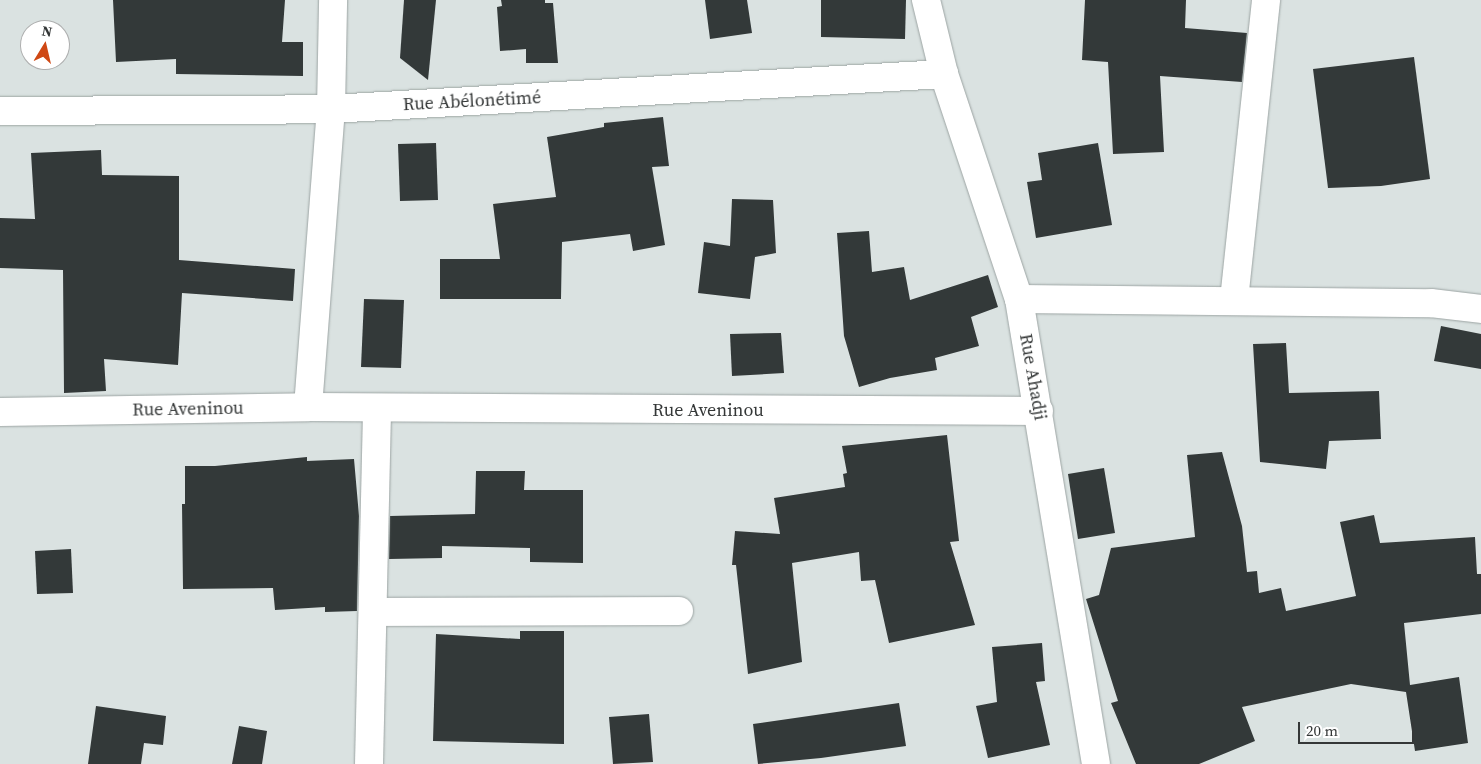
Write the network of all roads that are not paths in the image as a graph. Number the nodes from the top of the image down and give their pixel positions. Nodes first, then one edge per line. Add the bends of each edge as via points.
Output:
1 (334, 0) edge
2 (926, 0) edge
3 (1266, 0) edge
4 (944, 74) junction
5 (331, 109) junction
6 (0, 111) edge
7 (1019, 299) junction
8 (1234, 300) junction
9 (1481, 309) edge
10 (308, 407) junction
11 (377, 408) junction
12 (1039, 411) junction
13 (0, 412) edge
14 (678, 611) dead end
15 (373, 612) junction
16 (369, 764) edge
17 (1096, 764) edge

1 - 5 street
2 - 4 street, Rue Ahadji
3 - 8 street
4 - 5 street, Rue Abélonétimé
4 - 7 street, Rue Ahadji
5 - 6 street, Rue Abélonétimé
5 - 10 street
7 - 8 street
7 - 12 street, Rue Ahadji
8 - 9 street via 1431,303
10 - 11 street, Rue Aveninou
10 - 13 street, Rue Aveninou
11 - 12 street, Rue Aveninou
11 - 15 street
12 - 17 street, Rue Ahadji
14 - 15 street
15 - 16 street

